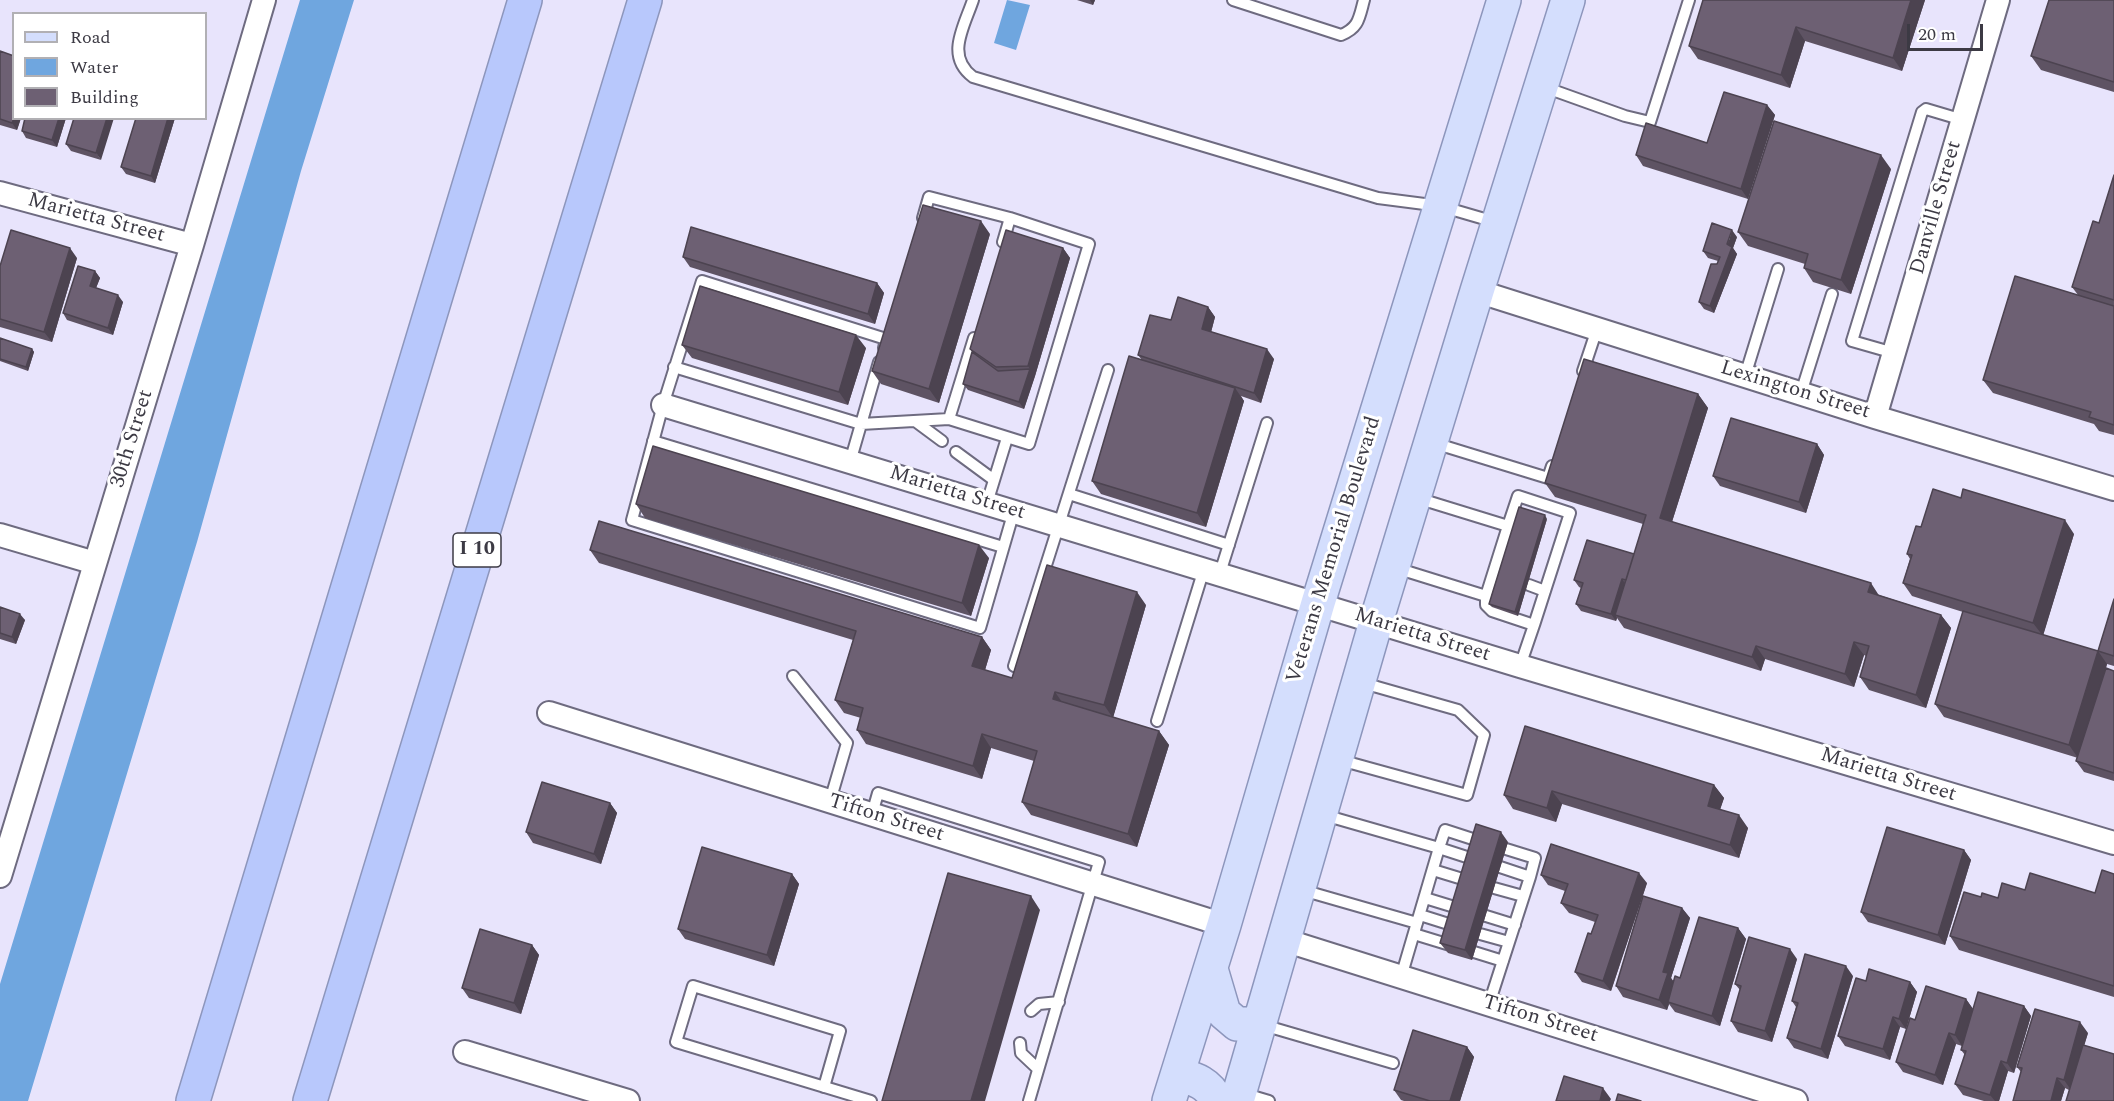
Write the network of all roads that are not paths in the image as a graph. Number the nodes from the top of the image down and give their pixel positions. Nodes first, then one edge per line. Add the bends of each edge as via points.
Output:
1 (264, 0) edge
2 (525, 0) edge
3 (645, 0) edge
4 (973, 0) edge
5 (1233, 0) edge
6 (1364, 0) edge
7 (1504, 0) edge
8 (1568, 0) edge
9 (1689, 0) edge
10 (1998, 0) edge
11 (1541, 86) junction
12 (1963, 120) junction
13 (0, 193) edge
14 (1440, 206) junction
15 (1010, 218) junction
16 (1498, 223) junction
17 (920, 230) edge
18 (192, 245) junction
19 (1000, 251) edge
20 (1778, 269) edge
21 (1476, 291) junction
22 (1832, 294) edge
23 (1597, 329) junction
24 (976, 330) edge
25 (1894, 353) junction
26 (675, 367) junction
27 (1108, 370) dead end
28 (1745, 376) junction
29 (1579, 382) edge
30 (1801, 393) junction
31 (663, 405) junction
32 (1875, 417) junction
33 (949, 419) junction
34 (915, 421) junction
35 (1268, 423) dead end
36 (861, 424) junction
37 (1007, 438) junction
38 (653, 441) junction
39 (942, 441) dead end
40 (1431, 442) junction
41 (956, 452) dead end
42 (1555, 456) edge
43 (850, 462) junction
44 (994, 480) junction
45 (2114, 489) edge
46 (1069, 494) junction
47 (1414, 498) junction
48 (987, 503) junction
49 (1014, 511) junction
50 (1059, 525) junction
51 (1508, 526) junction
52 (0, 535) edge
53 (1229, 545) junction
54 (1003, 547) junction
55 (95, 563) junction
56 (1393, 567) junction
57 (1212, 571) junction
58 (1529, 585) dead end
59 (1545, 591) junction
60 (1486, 596) junction
61 (1318, 603) junction
62 (1376, 622) junction
63 (1534, 625) junction
64 (1014, 666) edge
65 (1520, 666) junction
66 (793, 676) dead end
67 (1359, 682) junction
68 (549, 713) dead end
69 (1157, 721) dead end
70 (1337, 759) junction
71 (830, 801) junction
72 (1321, 814) junction
73 (1482, 842) edge
74 (2114, 843) edge
75 (1439, 848) junction
76 (1506, 849) dead end
77 (1476, 860) edge
78 (1500, 867) dead end
79 (1433, 870) junction
80 (0, 876) edge
81 (1530, 876) junction
82 (1469, 881) edge
83 (1094, 884) junction
84 (1494, 888) dead end
85 (1299, 889) junction
86 (1523, 896) junction
87 (1425, 898) junction
88 (1461, 909) edge
89 (1486, 916) dead end
90 (1417, 924) junction
91 (1224, 925) junction
92 (1515, 925) junction
93 (1455, 926) edge
94 (1480, 933) dead end
95 (1284, 940) junction
96 (1509, 942) junction
97 (1450, 945) edge
98 (1474, 952) dead end
99 (1503, 961) junction
100 (1211, 969) junction
101 (1401, 977) junction
102 (1059, 1002) junction
103 (1489, 1004) junction
104 (1031, 1011) dead end
105 (1260, 1024) junction
106 (1020, 1043) dead end
107 (465, 1052) dead end
108 (1393, 1063) dead end
109 (1038, 1069) junction
110 (824, 1087) junction
111 (1174, 1088) edge
112 (1240, 1099) edge
113 (193, 1101) edge
114 (310, 1101) edge
115 (628, 1101) edge
116 (871, 1101) edge
117 (1029, 1101) edge
118 (1796, 1101) edge

1 - 18 street, 30th Street
2 - 113 highway
3 - 114 highway, I 10
4 - 14 lane via 957,51 959,62 973,77 1378,198
5 - 6 lane via 1341,35 1353,30
7 - 14 main road, Veterans Memorial Boulevard
8 - 11 main road
9 - 11 lane via 1650,122
10 - 12 street, Danville Street
11 - 16 main road
12 - 25 street, Danville Street
12 - 25 lane via 1926,109 1922,112 1852,341
13 - 18 street, Marietta Street
14 - 16 lane
14 - 61 main road, Veterans Memorial Boulevard
15 - 17 lane via 930,197
15 - 19 lane
15 - 37 lane via 1089,244 1029,444
16 - 21 main road
18 - 55 street, 30th Street
20 - 28 lane
21 - 23 street, Lexington Street
21 - 40 main road
22 - 30 lane
23 - 28 street, Lexington Street
23 - 29 lane
24 - 33 lane
25 - 32 street, Danville Street
26 - 31 lane
26 - 36 lane
26 - 36 lane via 702,281 888,334
27 - 46 lane
28 - 30 street, Lexington Street
30 - 32 street, Lexington Street
31 - 38 lane
31 - 43 street, Marietta Street
32 - 45 street, Lexington Street
33 - 34 lane
33 - 37 lane
34 - 36 lane
34 - 39 lane
35 - 53 lane
36 - 43 lane
37 - 44 lane
38 - 54 lane
38 - 54 lane via 632,520 980,628
40 - 42 lane via 1548,478
40 - 47 main road
41 - 44 lane
43 - 48 street, Marietta Street
44 - 48 lane
46 - 50 lane
46 - 53 lane
47 - 51 lane
47 - 56 main road
48 - 49 street, Marietta Street
49 - 50 street, Marietta Street
49 - 54 lane
50 - 57 street, Marietta Street
50 - 64 lane
51 - 59 lane via 1518,496 1570,513
51 - 60 lane via 1498,575
52 - 55 street
53 - 57 lane
55 - 80 street, 30th Street
56 - 60 lane
56 - 62 main road
57 - 61 street, Marietta Street
57 - 69 lane
58 - 59 lane
59 - 63 lane
60 - 63 lane via 1486,605 1492,611
61 - 62 street, Marietta Street
61 - 91 main road, Veterans Memorial Boulevard
62 - 65 street, Marietta Street
62 - 67 main road
63 - 65 lane
65 - 74 street, Marietta Street
66 - 71 lane via 847,743
67 - 70 main road
67 - 70 lane via 1458,710 1484,735 1467,795
68 - 71 street, Tifton Street
70 - 72 main road
71 - 83 street, Tifton Street
72 - 75 lane
72 - 85 main road
73 - 75 lane via 1445,830
75 - 77 lane
75 - 79 lane
76 - 81 lane via 1535,858
78 - 81 lane
79 - 82 lane
79 - 87 lane
81 - 86 lane
83 - 91 street, Tifton Street
83 - 102 lane
84 - 86 lane
85 - 90 lane
85 - 95 main road
86 - 92 lane
87 - 88 lane
87 - 90 lane
89 - 92 lane
90 - 93 lane
90 - 97 lane
90 - 101 lane
91 - 100 main road, Veterans Memorial Boulevard
92 - 96 lane
94 - 96 lane
95 - 101 street, Tifton Street
95 - 105 main road
96 - 99 lane
98 - 99 lane
99 - 103 lane
100 - 105 main road via 1224,1013 1237,1024
100 - 111 main road, Veterans Memorial Boulevard
101 - 103 street, Tifton Street
102 - 104 lane via 1039,1004
102 - 109 lane
103 - 118 street, Tifton Street
105 - 108 lane
105 - 112 main road
106 - 109 lane via 1021,1053
107 - 115 street
109 - 117 lane
110 - 110 lane via 676,1042 693,986 840,1031
110 - 116 lane
111 - 112 main road via 1201,1080 1214,1095

